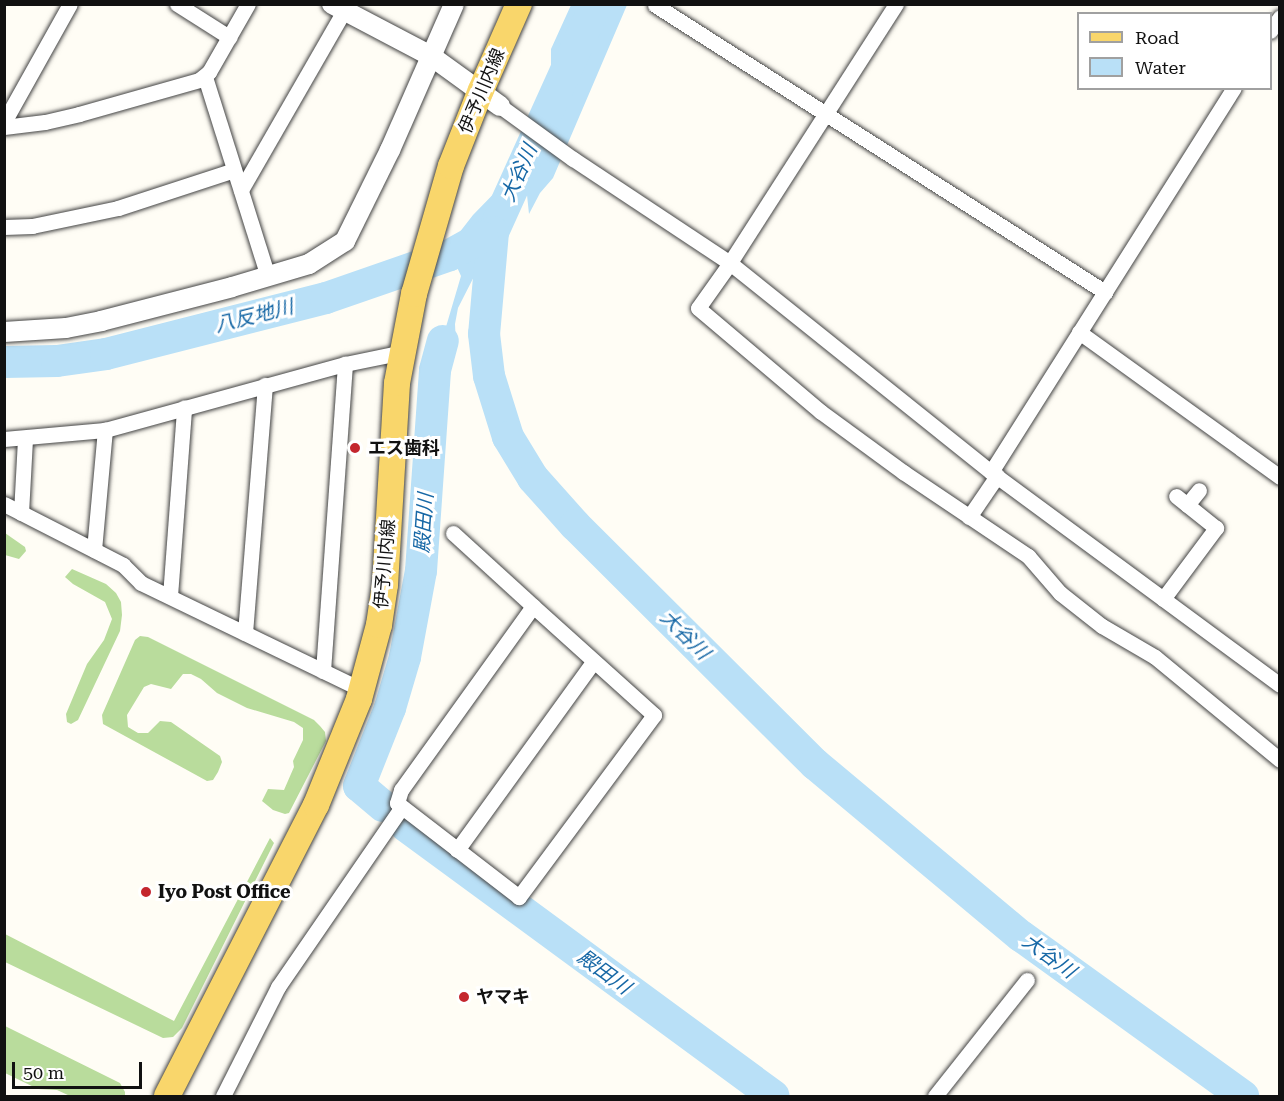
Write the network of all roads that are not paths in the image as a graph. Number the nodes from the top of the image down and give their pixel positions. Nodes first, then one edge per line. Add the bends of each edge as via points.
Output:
1 (70, 4) edge
2 (177, 4) edge
3 (248, 4) edge
4 (454, 4) edge
5 (519, 4) edge
6 (896, 4) edge
7 (655, 5) edge
8 (338, 8) edge
9 (229, 37) junction
10 (431, 56) junction
11 (205, 77) junction
12 (1233, 90) edge
13 (490, 98) junction
14 (826, 113) junction
15 (4, 122) edge
16 (4, 127) edge
17 (234, 170) junction
18 (241, 190) junction
19 (4, 227) edge
20 (730, 263) junction
21 (267, 277) junction
22 (1105, 292) junction
23 (4, 332) edge
24 (1079, 332) junction
25 (403, 352) junction
26 (345, 364) junction
27 (265, 385) junction
28 (184, 408) junction
29 (105, 430) junction
30 (25, 438) junction
31 (4, 439) edge
32 (994, 474) junction
33 (1280, 477) edge
34 (1199, 490) dead end
35 (4, 504) edge
36 (21, 513) junction
37 (969, 517) junction
38 (453, 533) dead end
39 (94, 550) junction
40 (170, 596) junction
41 (1163, 599) junction
42 (533, 606) junction
43 (245, 633) junction
44 (594, 661) junction
45 (322, 671) junction
46 (1280, 685) edge
47 (362, 690) junction
48 (1280, 760) edge
49 (401, 808) junction
50 (457, 850) junction
51 (1027, 980) dead end
52 (167, 1096) edge
53 (223, 1096) edge
54 (935, 1096) edge

1 - 15 street
2 - 9 street
3 - 9 street
4 - 10 street
5 - 13 main road, 伊予川内線
6 - 14 street
7 - 14 street
8 - 10 street
8 - 18 street
9 - 11 street
10 - 13 street
10 - 21 street via 345,241 309,264
11 - 16 street via 79,114
11 - 17 street
12 - 22 street
13 - 20 street via 573,159
13 - 25 main road, 伊予川内線 via 438,207
14 - 20 street
14 - 22 street
17 - 18 street
17 - 19 street via 118,208 32,226
18 - 21 street
20 - 32 street
20 - 37 street via 698,308 821,412
21 - 23 street via 101,321
22 - 24 street
24 - 32 street
24 - 33 street
25 - 26 street
25 - 47 main road, 伊予川内線 via 393,438 385,585
26 - 27 street
26 - 45 street
27 - 28 street
27 - 43 street
28 - 29 street
28 - 40 street
29 - 30 street
29 - 39 street
30 - 31 street
30 - 36 street
32 - 37 street
32 - 41 street
34 - 41 street via 1182,500 1216,528
35 - 36 street
36 - 39 street
37 - 48 street via 1028,556 1060,592 1102,626 1155,657
38 - 42 street
39 - 40 street via 123,565 141,582
40 - 43 street
41 - 46 street
42 - 44 street
42 - 49 street via 401,790
43 - 45 street
44 - 50 street
44 - 50 street via 654,715 519,897
45 - 47 street
47 - 52 main road, 伊予川内線 via 320,796
49 - 50 street
49 - 53 street via 278,987
51 - 54 street

